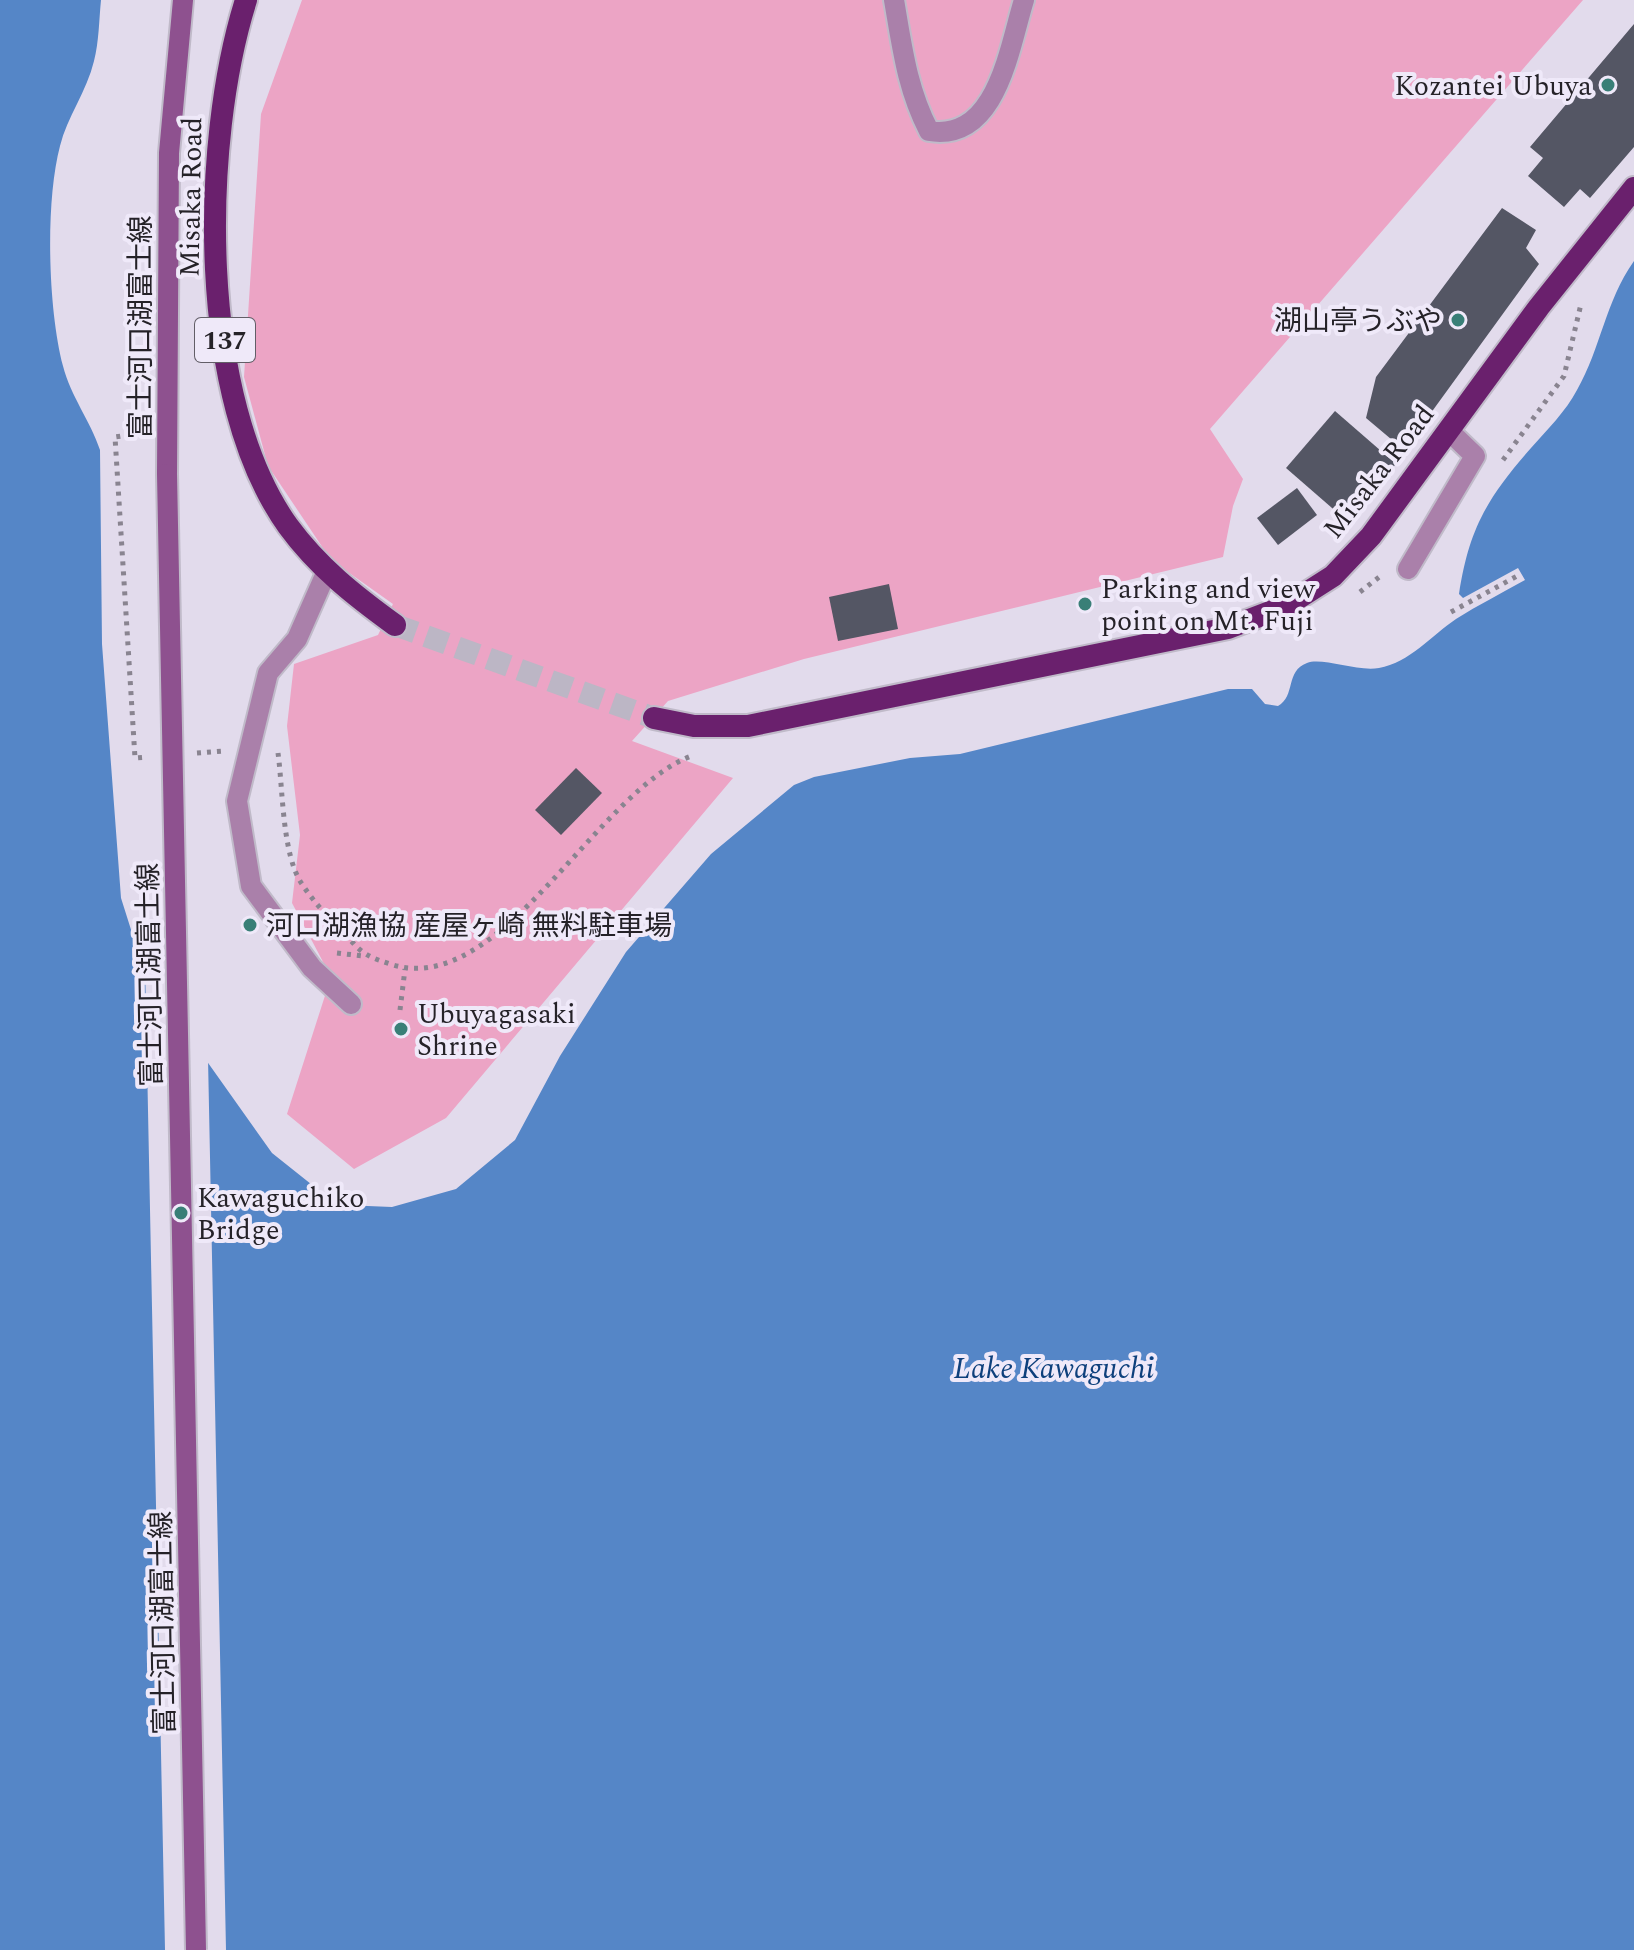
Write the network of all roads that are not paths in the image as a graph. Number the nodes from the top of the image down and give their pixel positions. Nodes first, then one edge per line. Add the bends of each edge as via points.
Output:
1 (183, 0) edge
2 (246, 0) edge
3 (894, 0) edge
4 (1024, 0) edge
5 (1634, 188) edge
6 (1448, 430) junction
7 (1398, 569) road end
8 (327, 571) junction
9 (395, 625) tunnel mouth
10 (654, 718) tunnel mouth
11 (351, 1004) dead end
12 (196, 1950) edge

1 - 12 main road, 富士河口湖富士線, bridge via 169,153 167,474
2 - 8 highway, Misaka Road / 137 via 221,108 215,248 221,316 246,439 263,481 286,524
3 - 4 street via 916,107 929,131 942,134 967,126 991,103
5 - 6 highway, Misaka Road
6 - 7 street via 1475,456
6 - 10 highway, Misaka Road via 1371,536 1333,576 1286,606 1228,628 748,726 694,726
8 - 9 highway, Misaka Road / 137
8 - 11 street via 297,639 268,673 237,801 251,886 312,968

